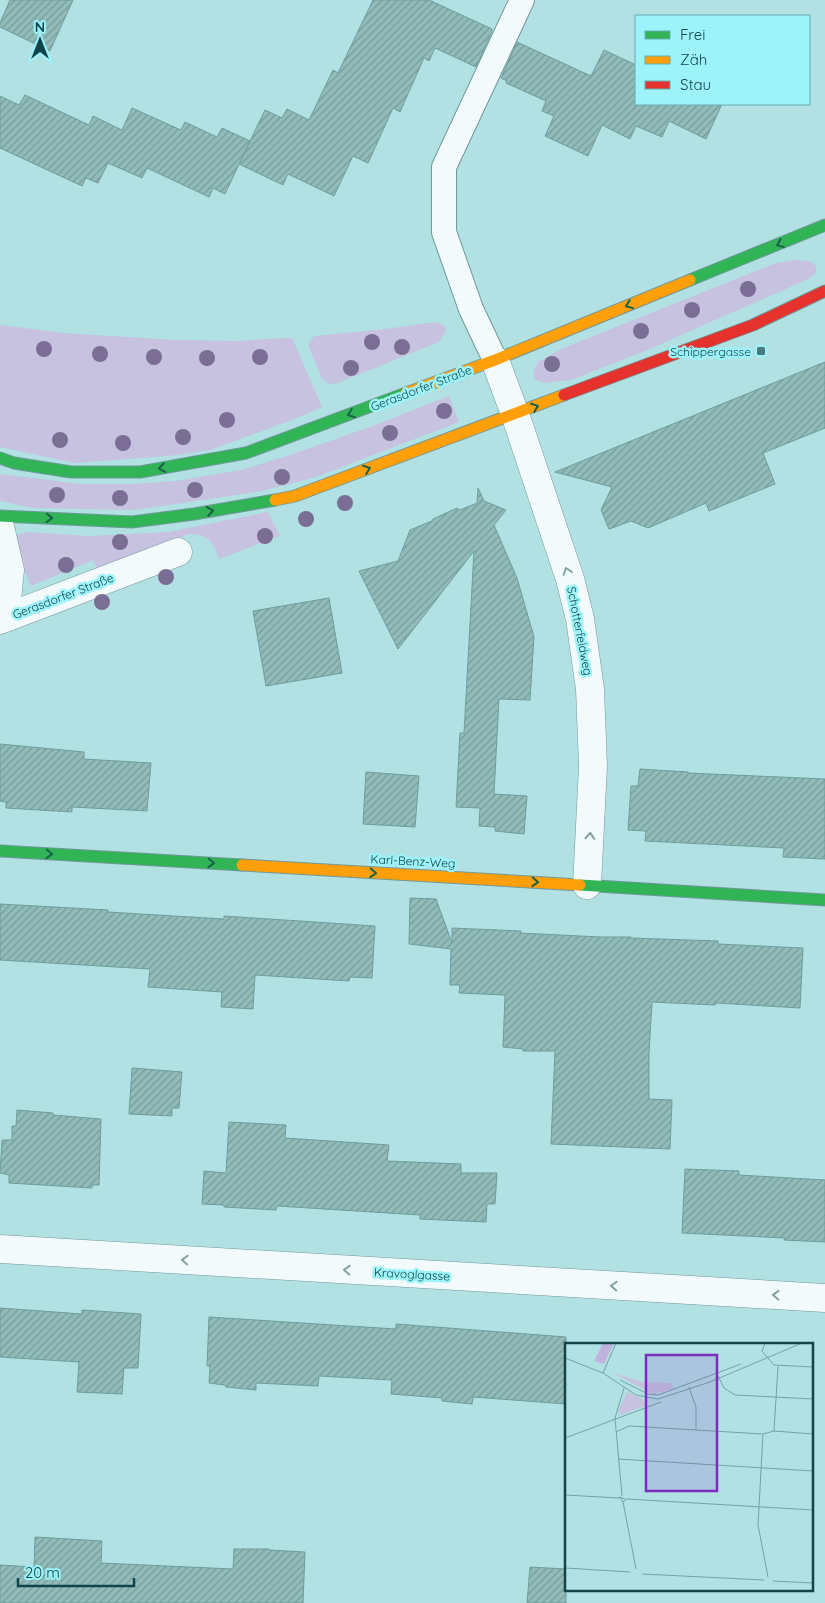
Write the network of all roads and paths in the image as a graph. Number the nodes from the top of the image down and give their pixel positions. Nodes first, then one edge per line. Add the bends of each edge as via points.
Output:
1 (522, 0) edge
2 (825, 225) edge
3 (825, 291) edge
4 (495, 360) junction
5 (515, 414) junction
6 (0, 458) edge
7 (0, 462) edge
8 (14, 463) junction
9 (0, 516) edge
10 (0, 527) edge
11 (178, 552) dead end
12 (3, 619) edge
13 (0, 851) edge
14 (587, 885) junction
15 (825, 900) edge
16 (0, 1249) edge
17 (825, 1298) edge

1 - 4 lane via 444,167 444,232 470,309
2 -> 4 main road, Gerasdorfer Straße
5 -> 3 main road via 753,325
4 - 5 street, Schotterfeldweg
4 -> 8 main road, Gerasdorfer Straße via 246,454 140,472 71,472
9 -> 5 main road via 132,522 294,496
14 -> 5 street, Schotterfeldweg via 593,766 590,689 580,619 570,579
6 - 8 main road, Gerasdorfer Straße
7 - 8 main road
10 - 12 street, Gerasdorfer Straße via 10,570
11 - 12 street, Gerasdorfer Straße
13 -> 14 main road, Karl-Benz-Weg
14 - 15 main road, Karl-Benz-Weg
17 -> 16 street, Kravoglgasse

